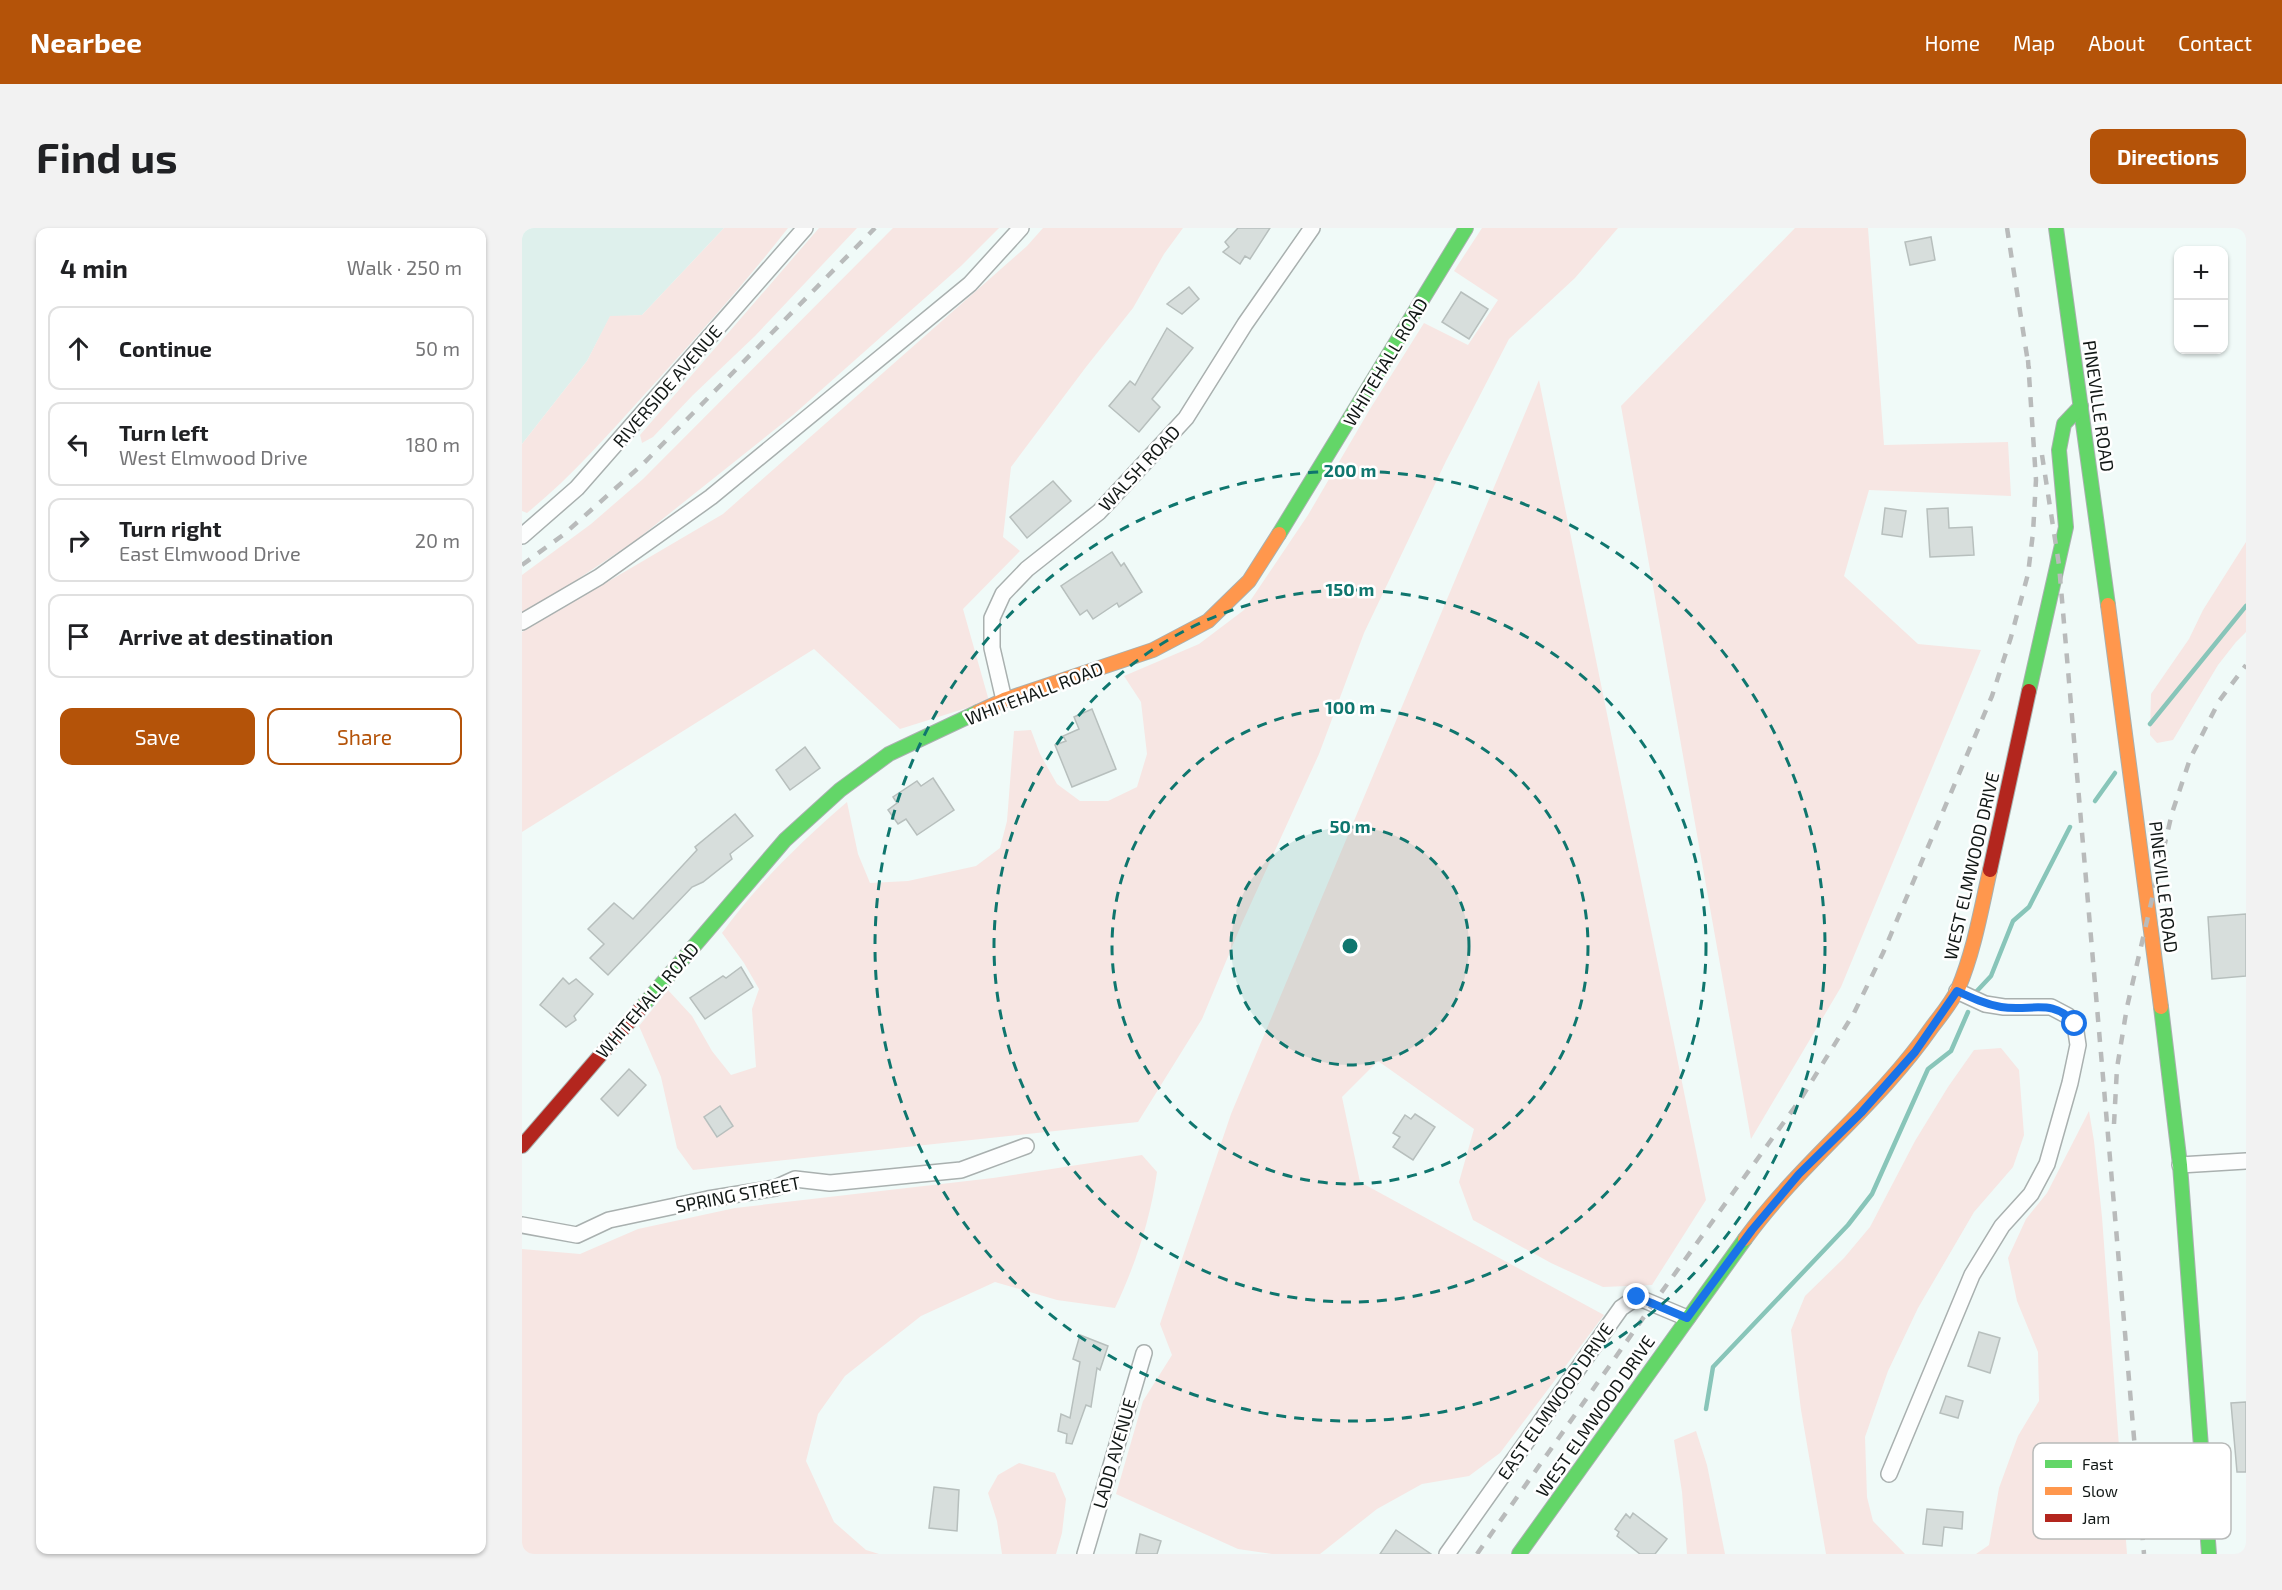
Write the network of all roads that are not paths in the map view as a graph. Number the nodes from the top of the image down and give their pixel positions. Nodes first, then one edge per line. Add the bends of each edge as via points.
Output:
1 (805, 228) edge
2 (1021, 228) edge
3 (1312, 228) edge
4 (1466, 228) edge
5 (2056, 228) edge
6 (2081, 406) junction
7 (522, 536) edge
8 (522, 622) edge
9 (1004, 700) junction
10 (1957, 991) junction
11 (522, 1146) edge
12 (1026, 1146) dead end
13 (2246, 1161) edge
14 (2180, 1165) junction
15 (522, 1225) edge
16 (1687, 1318) junction
17 (1144, 1353) dead end
18 (2201, 1443) edge
19 (1889, 1474) dead end
20 (2208, 1539) edge
21 (1085, 1554) edge
22 (1447, 1554) edge
23 (1519, 1554) edge
24 (2209, 1554) edge

1 - 7 street, RIVERSIDE AVENUE via 577,488
2 - 8 street via 970,284 711,497 599,578
3 - 9 street, WALSH ROAD via 1186,418 1099,513 1027,569 1003,594 992,618 992,648
4 - 9 street, WHITEHALL ROAD via 1249,580 1208,621 1153,650
5 - 6 street, PINEVILLE ROAD
6 - 10 street, WEST ELMWOOD DRIVE via 2064,424 2058,450 2066,526 2059,565 1974,944
6 - 14 street, PINEVILLE ROAD via 2150,911
9 - 11 street, WHITEHALL ROAD via 889,754 832,797 785,840
10 - 16 street, WEST ELMWOOD DRIVE via 1915,1052 1799,1174
10 - 19 street via 2004,1008 2051,1007 2075,1024 2078,1045 2047,1164 2031,1194 2002,1226 1972,1275
12 - 15 street, SPRING STREET via 961,1170 830,1183 795,1179 775,1188 609,1221 577,1235
13 - 14 street
14 - 18 street, PINEVILLE ROAD
16 - 22 street, EAST ELMWOOD DRIVE via 1637,1297 1621,1308
16 - 23 street, WEST ELMWOOD DRIVE
17 - 21 street, LADD AVENUE
20 - 24 street, PINEVILLE ROAD

